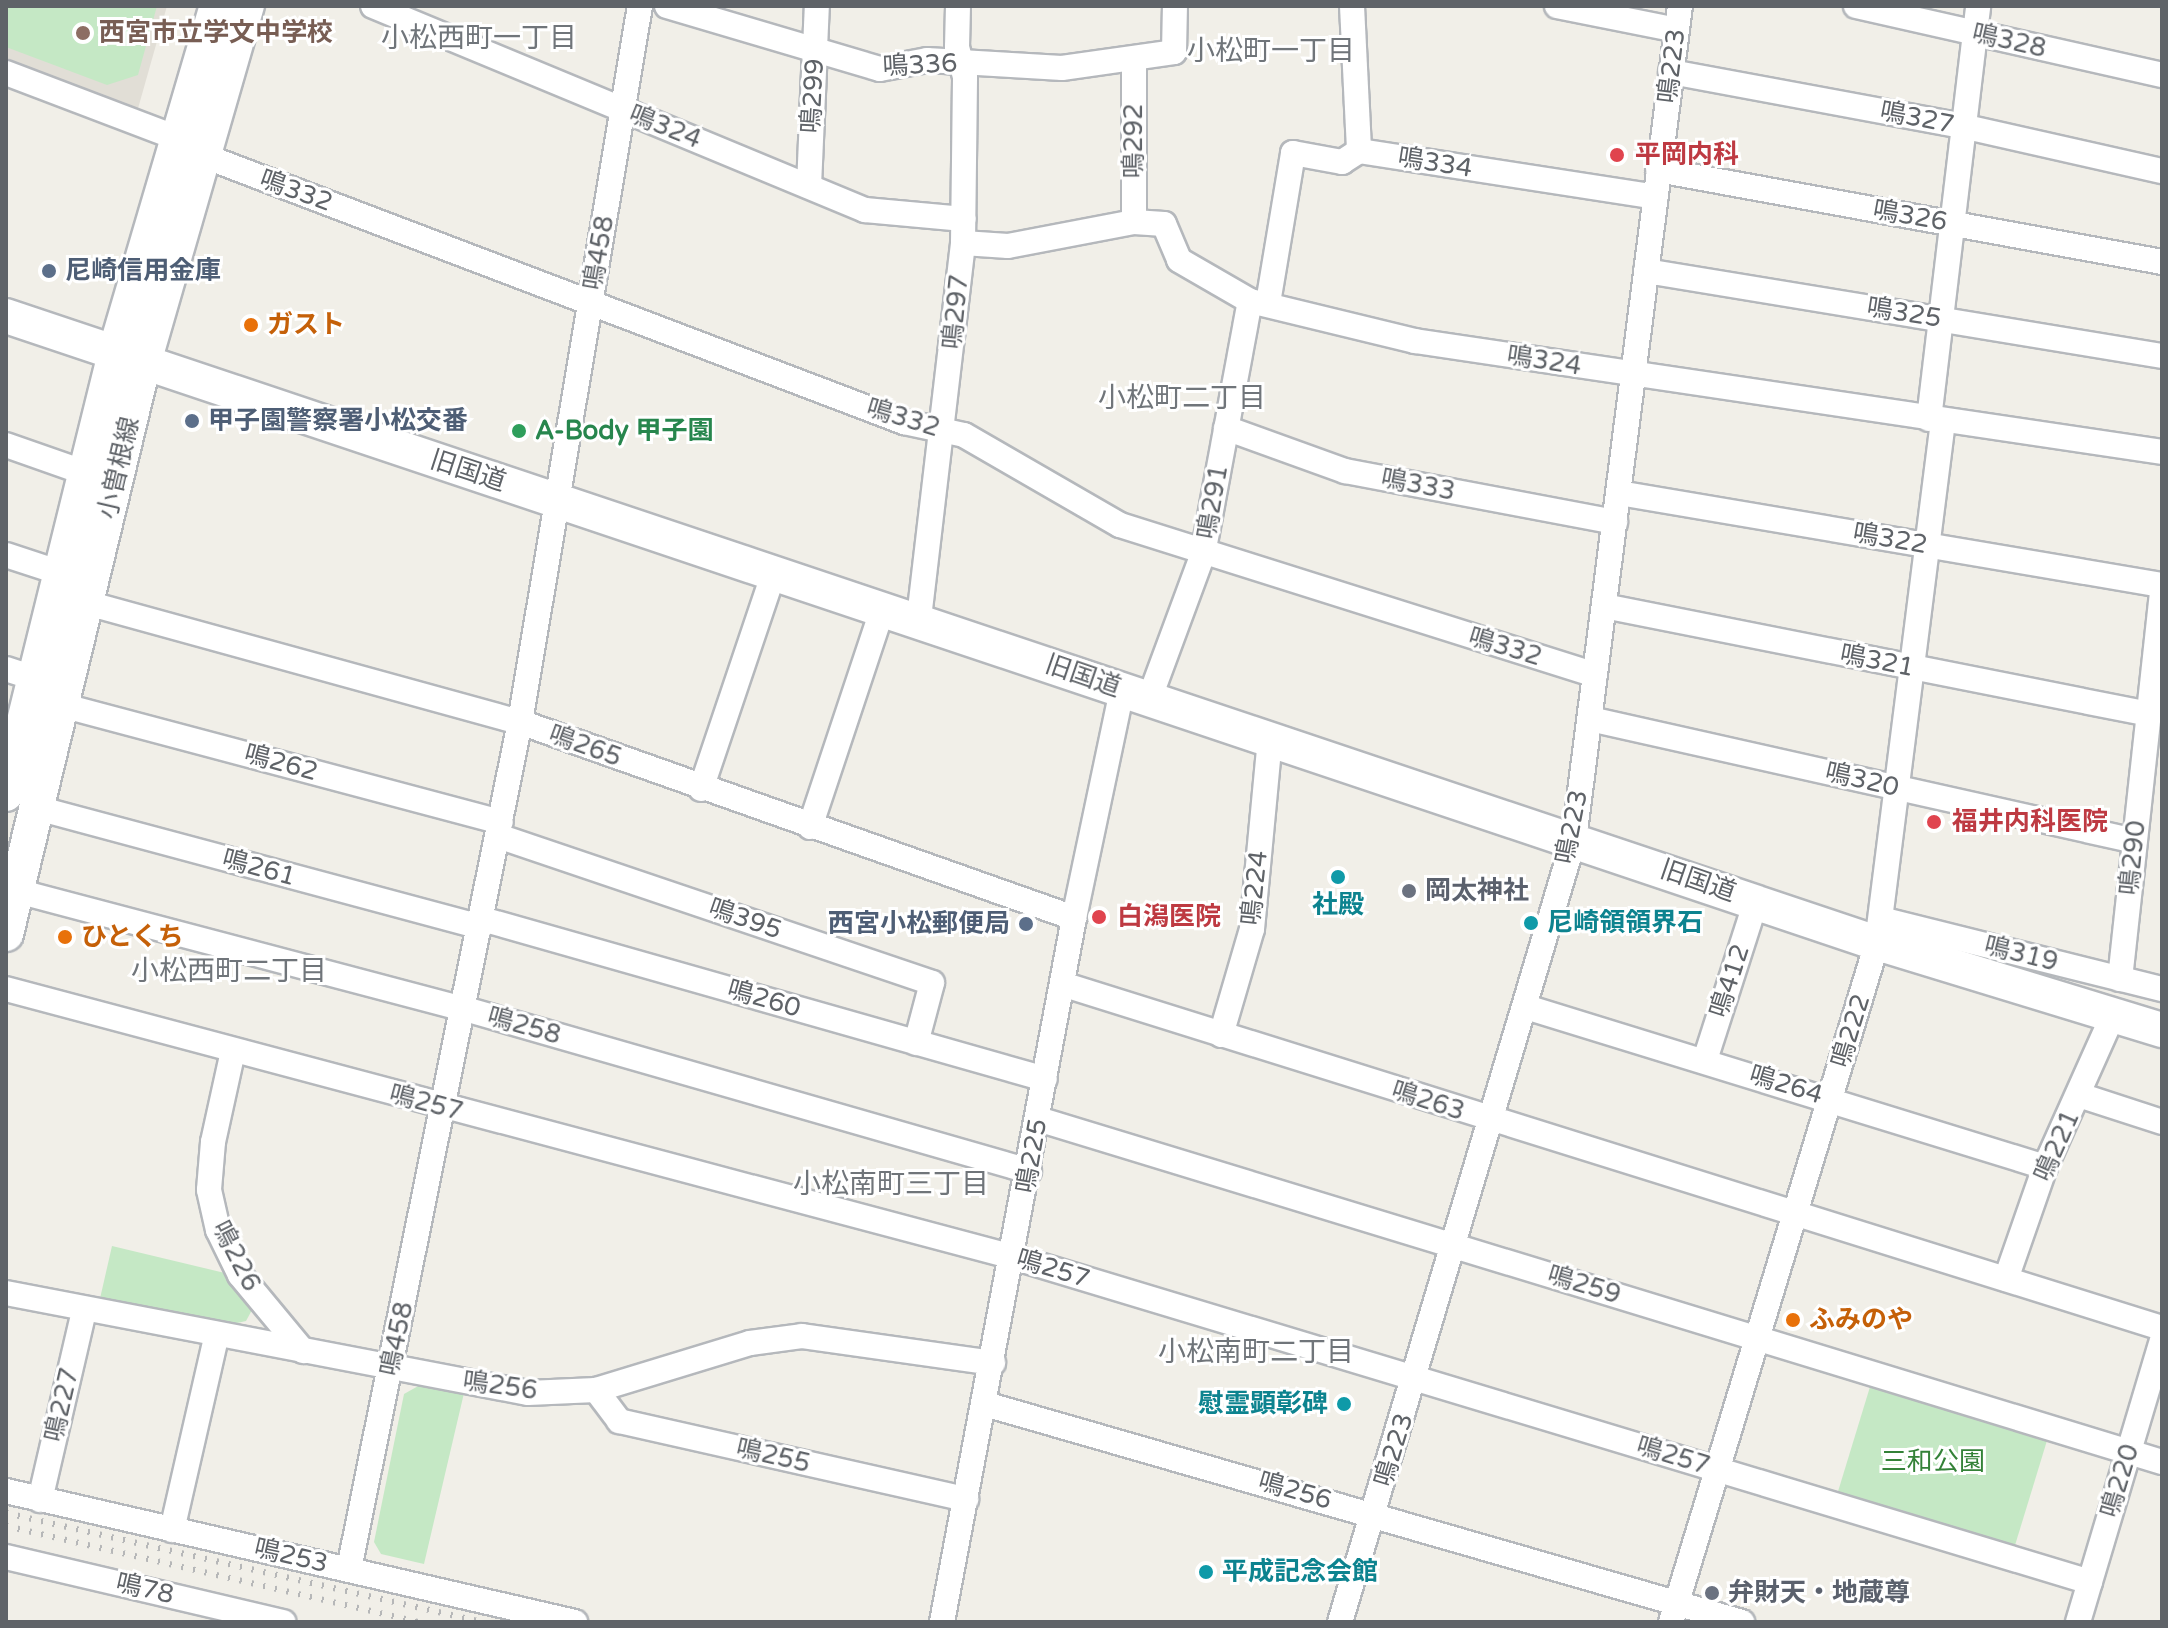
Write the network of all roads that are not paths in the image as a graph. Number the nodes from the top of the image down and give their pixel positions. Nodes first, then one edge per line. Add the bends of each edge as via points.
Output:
1 (217, 6) edge
2 (247, 6) edge
3 (373, 6) edge
4 (640, 6) edge
5 (667, 6) edge
6 (817, 6) edge
7 (958, 6) edge
8 (1175, 6) edge
9 (1352, 6) edge
10 (1557, 6) edge
11 (1856, 6) edge
12 (1978, 6) edge
13 (1678, 18) edge
14 (1973, 33) junction
15 (815, 46) junction
16 (1134, 59) junction
17 (963, 62) junction
18 (1671, 72) junction
19 (6, 73) edge
20 (2162, 75) edge
21 (623, 110) junction
22 (1962, 126) junction
23 (177, 138) junction
24 (1359, 151) junction
25 (207, 157) junction
26 (1658, 170) junction
27 (2162, 171) edge
28 (809, 186) junction
29 (1655, 197) junction
30 (1134, 222) junction
31 (1953, 224) junction
32 (964, 231) junction
33 (2162, 262) edge
34 (1646, 271) junction
35 (591, 301) junction
36 (1259, 302) junction
37 (6, 316) edge
38 (1942, 319) junction
39 (2162, 356) edge
40 (130, 357) junction
41 (1635, 375) junction
42 (1936, 420) junction
43 (1226, 428) junction
44 (942, 431) junction
45 (6, 445) edge
46 (2162, 452) edge
47 (86, 473) junction
48 (1619, 493) junction
49 (560, 501) junction
50 (1615, 522) junction
51 (1929, 546) junction
52 (1203, 554) junction
53 (6, 555) edge
54 (58, 572) junction
55 (774, 572) junction
56 (2162, 585) edge
57 (2162, 593) edge
58 (87, 603) junction
59 (1604, 606) junction
60 (883, 607) junction
61 (919, 618) junction
62 (1914, 669) junction
63 (21, 674) edge
64 (1595, 675) junction
65 (1136, 694) junction
66 (61, 705) junction
67 (2149, 714) junction
68 (1590, 719) junction
69 (520, 722) junction
70 (1270, 737) junction
71 (7, 786) edge
72 (1899, 788) junction
73 (701, 789) junction
74 (37, 808) junction
75 (810, 827) junction
76 (499, 829) junction
77 (1574, 839) junction
78 (2135, 841) junction
79 (17, 891) junction
80 (1756, 901) junction
81 (1074, 918) junction
82 (481, 923) junction
83 (1879, 931) junction
84 (6, 934) edge
85 (2120, 979) junction
86 (1062, 984) junction
87 (6, 989) edge
88 (2162, 989) edge
89 (1526, 1007) junction
90 (465, 1009) junction
91 (2113, 1015) junction
92 (2162, 1030) edge
93 (1221, 1035) junction
94 (916, 1043) junction
95 (233, 1051) junction
96 (1705, 1060) junction
97 (1045, 1079) junction
98 (2079, 1095) junction
99 (1831, 1098) junction
100 (446, 1108) junction
101 (1038, 1119) junction
102 (1493, 1122) junction
103 (2162, 1122) edge
104 (2045, 1167) junction
105 (1029, 1171) junction
106 (1797, 1212) junction
107 (1455, 1246) junction
108 (1013, 1257) junction
109 (2006, 1279) junction
110 (6, 1293) edge
111 (84, 1311) junction
112 (2162, 1328) edge
113 (217, 1334) junction
114 (1758, 1338) junction
115 (2162, 1341) edge
116 (303, 1351) junction
117 (993, 1363) junction
118 (391, 1368) junction
119 (1415, 1380) junction
120 (596, 1390) junction
121 (985, 1404) junction
122 (2129, 1452) junction
123 (2162, 1462) edge
124 (1717, 1470) junction
125 (6, 1491) edge
126 (966, 1499) junction
127 (40, 1500) junction
128 (1374, 1513) junction
129 (172, 1530) junction
130 (6, 1557) edge
131 (349, 1569) junction
132 (2090, 1582) junction
133 (1674, 1612) edge
134 (284, 1622) edge
135 (575, 1622) edge
136 (942, 1622) edge
137 (1340, 1622) edge
138 (1742, 1622) edge
139 (2078, 1622) edge

1 - 23 street, 小曽根線
2 - 25 street, 小曽根線
3 - 21 street, 鳴324
4 - 21 street, 鳴458
5 - 15 street, 鳴336
6 - 15 street, 鳴299
7 - 17 street, 鳴297 via 957,47
8 - 16 street, 鳴336 via 1174,52
9 - 24 street
10 - 13 street
11 - 14 street, 鳴328
12 - 14 street, 鳴222
13 - 18 street, 鳴223
14 - 20 street, 鳴328
14 - 22 street, 鳴222
15 - 17 street, 鳴336 via 826,57 880,69 927,60
15 - 28 street, 鳴299
16 - 17 street, 鳴336 via 1062,68
16 - 30 street, 鳴292
17 - 32 street, 鳴297
18 - 22 street, 鳴327
18 - 26 street, 鳴223
19 - 23 street
21 - 28 street, 鳴324
21 - 35 street, 鳴458
22 - 27 street, 鳴327
22 - 31 street, 鳴222
23 - 40 street, 小曽根線
24 - 29 street, 鳴334
24 - 36 street, 鳴291 via 1342,162 1293,153
25 - 35 street, 鳴332
25 - 40 street, 小曽根線
26 - 29 street, 鳴223
26 - 31 street, 鳴326
28 - 32 street, 鳴324 via 865,210
29 - 34 street, 鳴223
30 - 32 street, 鳴324 via 1020,244
30 - 36 street, 鳴324 via 1164,224 1179,260
31 - 33 street, 鳴326
31 - 38 street, 鳴222
32 - 44 street, 鳴297
34 - 38 street, 鳴325
34 - 41 street, 鳴223
35 - 44 street, 鳴332 via 904,422
35 - 49 street, 鳴458
36 - 41 street, 鳴324 via 1415,341
36 - 43 street, 鳴291
37 - 40 street, 旧国道
38 - 39 street, 鳴325
38 - 42 street, 鳴222
40 - 47 street, 小曽根線
40 - 49 street, 旧国道
40 - 58 street, 小曽根線
41 - 42 street, 鳴324
41 - 48 street, 鳴223
42 - 46 street, 鳴324
42 - 51 street, 鳴222
43 - 50 street, 鳴333 via 1345,471
43 - 52 street, 鳴291
44 - 52 street, 鳴332 via 964,435 1120,525
44 - 61 street, 鳴297
45 - 47 street
47 - 54 street, 小曽根線
48 - 50 street, 鳴223
48 - 51 street, 鳴322
49 - 55 street, 旧国道
49 - 69 street, 鳴458
50 - 59 street, 鳴223
51 - 56 street, 鳴322
51 - 62 street, 鳴222
52 - 64 street, 鳴332
52 - 65 street, 鳴291
53 - 54 street
54 - 63 street, 小曽根線
55 - 60 street, 旧国道
55 - 73 street
57 - 67 street, 鳴290
58 - 66 street, 小曽根線
58 - 69 street, 鳴265
59 - 62 street, 鳴321
59 - 64 street, 鳴223
60 - 61 street, 旧国道
60 - 75 street
61 - 65 street, 旧国道
62 - 67 street, 鳴321
62 - 72 street, 鳴222
63 - 71 street, 小曽根線
64 - 68 street, 鳴223
65 - 70 street, 旧国道
65 - 81 street, 鳴225
66 - 74 street, 小曽根線
66 - 76 street, 鳴262
67 - 78 street, 鳴290
68 - 72 street, 鳴320
68 - 77 street, 鳴223
69 - 73 street, 鳴265
69 - 76 street, 鳴458
70 - 77 street, 旧国道
70 - 93 street, 鳴224 via 1252,929
72 - 78 street, 鳴320
72 - 83 street, 鳴222
73 - 75 street, 鳴265
74 - 79 street, 小曽根線
74 - 82 street, 鳴261
75 - 81 street, 鳴265
76 - 82 street, 鳴458
76 - 94 street, 鳴395 via 932,983
77 - 80 street, 旧国道
77 - 89 street, 鳴223
78 - 85 street, 鳴290
79 - 84 street, 小曽根線
79 - 90 street, 鳴258
80 - 83 street, 旧国道
80 - 96 street, 鳴412
81 - 86 street, 鳴225
82 - 90 street, 鳴458
82 - 94 street, 鳴260
83 - 85 street, 鳴319
83 - 91 street, 旧国道
83 - 99 street, 鳴222
85 - 88 street, 鳴319
86 - 93 street, 鳴263
86 - 97 street, 鳴225
87 - 95 street, 鳴257
89 - 96 street, 鳴264
89 - 102 street, 鳴223
90 - 100 street, 鳴458
90 - 105 street, 鳴258
91 - 92 street, 旧国道
91 - 98 street, 鳴221
93 - 102 street, 鳴263
94 - 97 street, 鳴260
95 - 100 street, 鳴257
95 - 116 street, 鳴226 via 213,1142 209,1190 218,1230 240,1275
96 - 99 street, 鳴264
97 - 101 street, 鳴225
98 - 103 street
98 - 104 street, 鳴221
99 - 104 street, 鳴264
99 - 106 street, 鳴222
100 - 108 street, 鳴257
100 - 118 street, 鳴458
101 - 105 street, 鳴225
101 - 107 street, 鳴259
102 - 106 street, 鳴263
102 - 107 street, 鳴223
104 - 109 street, 鳴221
105 - 108 street, 鳴225
106 - 109 street, 鳴263
106 - 114 street, 鳴222
107 - 114 street, 鳴259
107 - 119 street, 鳴223
108 - 117 street, 鳴225
108 - 119 street, 鳴257
109 - 112 street, 鳴263
110 - 111 street, 鳴256
111 - 113 street, 鳴256
111 - 127 street, 鳴227
113 - 116 street, 鳴256
113 - 129 street
114 - 122 street, 鳴259
114 - 124 street, 鳴222
115 - 122 street, 鳴220
116 - 118 street, 鳴256
117 - 120 street, 鳴256 via 802,1336 750,1343
117 - 121 street, 鳴225
118 - 120 street, 鳴256 via 528,1393
118 - 131 street, 鳴458
119 - 124 street, 鳴257
119 - 128 street, 鳴223
120 - 126 street, 鳴255 via 619,1421
121 - 126 street, 鳴225
121 - 128 street, 鳴256
122 - 123 street, 鳴259
122 - 132 street, 鳴220
124 - 132 street, 鳴257
124 - 133 street, 鳴222
125 - 127 street, 鳴253
126 - 136 street, 鳴225
127 - 129 street, 鳴253
128 - 133 street, 鳴256
128 - 137 street, 鳴223
129 - 131 street, 鳴253
130 - 134 street, 鳴78
131 - 135 street, 鳴253
132 - 139 street, 鳴220
133 - 138 street, 鳴256

